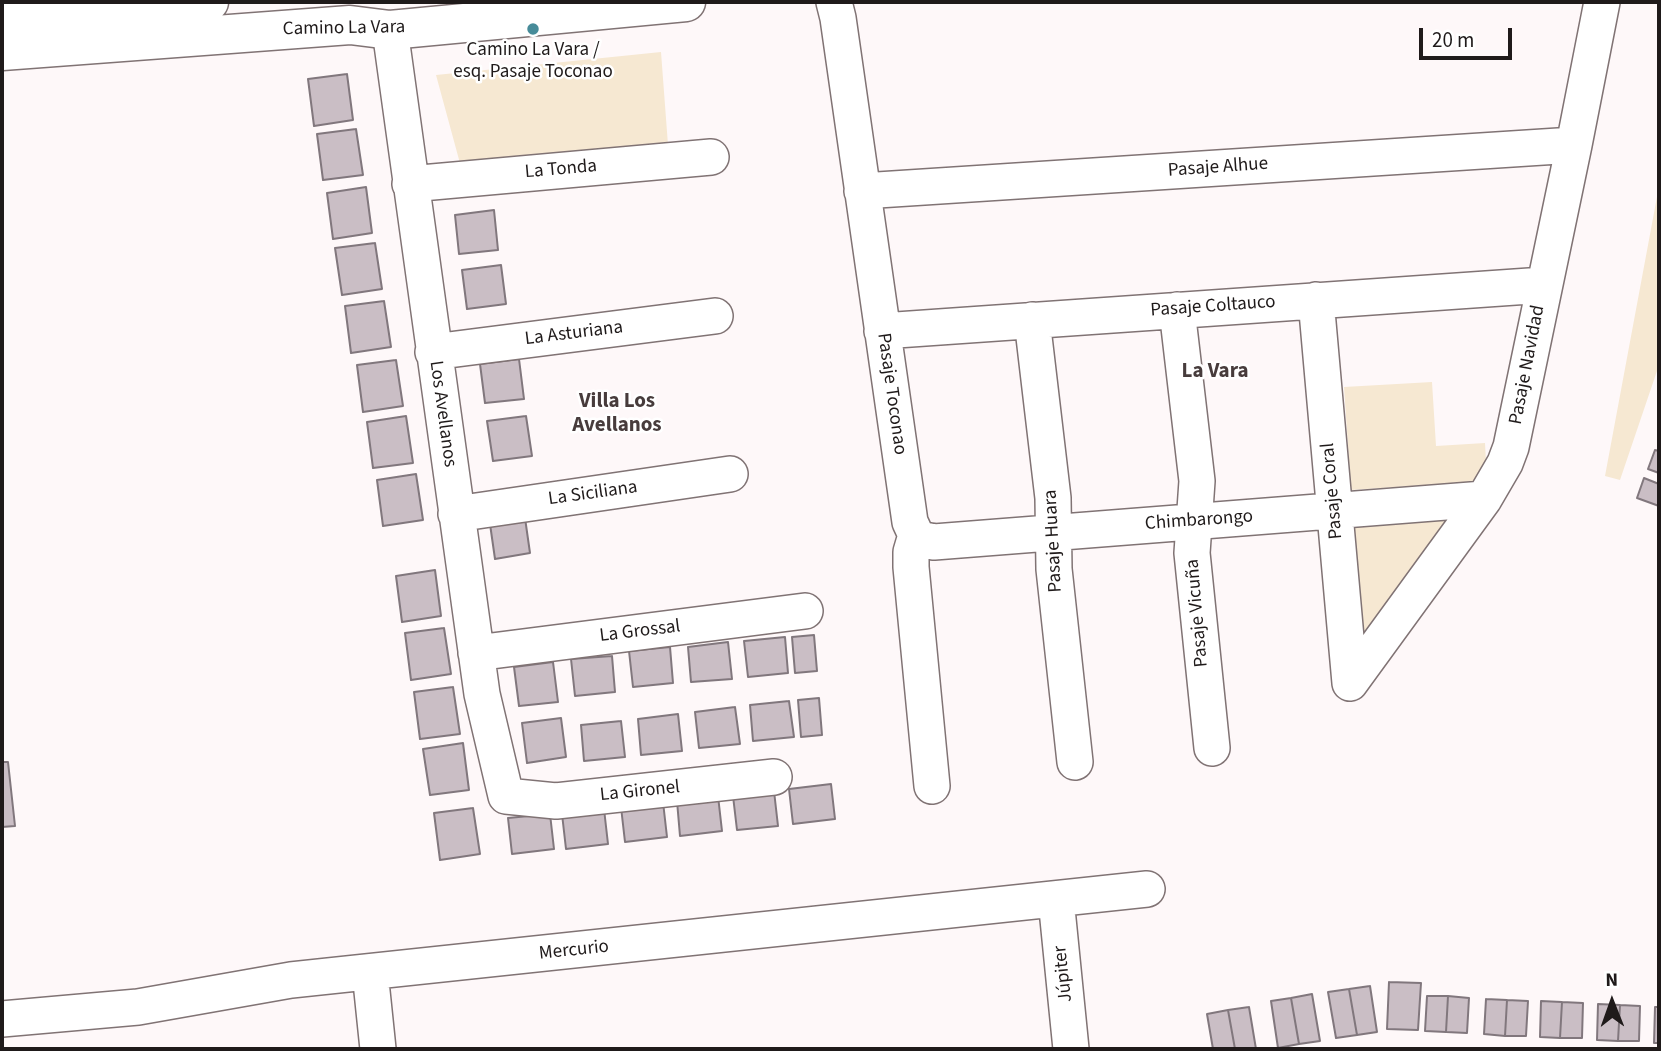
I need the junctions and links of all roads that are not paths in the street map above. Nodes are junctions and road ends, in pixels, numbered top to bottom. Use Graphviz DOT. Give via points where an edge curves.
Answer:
graph roads {
  1 [pos="209,2"];
  2 [pos="686,2"];
  3 [pos="834,2"];
  4 [pos="1602,2"];
  5 [pos="59,7"];
  6 [pos="2,18"];
  7 [pos="408,20"];
  8 [pos="2,51"];
  9 [pos="1574,145"];
  10 [pos="711,157"];
  11 [pos="410,184"];
  12 [pos="862,191"];
  13 [pos="1544,285"];
  14 [pos="1316,300"];
  15 [pos="1177,310"];
  16 [pos="715,316"];
  17 [pos="1032,320"];
  18 [pos="882,331"];
  19 [pos="433,352"];
  20 [pos="730,474"];
  21 [pos="1484,499"];
  22 [pos="1335,511"];
  23 [pos="456,514"];
  24 [pos="1194,522"];
  25 [pos="1054,532"];
  26 [pos="916,535"];
  27 [pos="805,611"];
  28 [pos="476,653"];
  29 [pos="1350,683"];
  30 [pos="1212,748"];
  31 [pos="1075,762"];
  32 [pos="774,777"];
  33 [pos="932,786"];
  34 [pos="506,796"];
  35 [pos="1147,889"];
  36 [pos="1056,899"];
  37 [pos="370,972"];
  38 [pos="2,1019"];
  39 [pos="378,1049"];
  40 [pos="1071,1049"];
  1 -- 5 [label="street"];
  2 -- 7 [label="street, Camino La Vara"];
  3 -- 12 [label="street, Pasaje Toconao"];
  4 -- 9 [label="street, Pasaje Navidad"];
  5 -- 6 [label="street"];
  7 -- 8 [label="street, Camino La Vara"];
  7 -- 11 [label="street, Los Avellanos"];
  9 -- 12 [label="street, Pasaje Alhue"];
  9 -- 13 [label="street, Pasaje Navidad"];
  10 -- 11 [label="street, La Tonda"];
  11 -- 19 [label="street, Los Avellanos"];
  12 -- 18 [label="street, Pasaje Toconao"];
  13 -- 14 [label="street, Pasaje Coltauco"];
  13 -- 21 [label="street, Pasaje Navidad" via="1511,447"];
  14 -- 15 [label="street, Pasaje Coltauco"];
  14 -- 22 [label="street, Pasaje Coral"];
  15 -- 17 [label="street, Pasaje Coltauco"];
  15 -- 24 [label="street, Pasaje Vicuña" via="1197,481"];
  16 -- 19 [label="street, La Asturiana"];
  17 -- 18 [label="street, Pasaje Coltauco"];
  17 -- 25 [label="street, Pasaje Huara" via="1054,498"];
  18 -- 26 [label="street, Pasaje Toconao" via="910,522"];
  19 -- 23 [label="street, Los Avellanos"];
  20 -- 23 [label="street, La Siciliana"];
  21 -- 22 [label="street, Chimbarongo"];
  21 -- 29 [label="street, Pasaje Navidad"];
  22 -- 24 [label="street, Chimbarongo"];
  22 -- 29 [label="street, Pasaje Coral"];
  23 -- 28 [label="street, Los Avellanos"];
  24 -- 25 [label="street, Chimbarongo"];
  24 -- 30 [label="street, Pasaje Vicuña" via="1192,553"];
  25 -- 26 [label="street, Chimbarongo" via="934,542"];
  25 -- 31 [label="street, Pasaje Huara"];
  26 -- 33 [label="street, Pasaje Toconao" via="911,567"];
  27 -- 28 [label="street, La Grossal"];
  28 -- 34 [label="street, Los Avellanos"];
  32 -- 34 [label="street, La Gironel" via="556,801"];
  35 -- 36 [label="street, Mercurio"];
  36 -- 37 [label="street, Mercurio"];
  36 -- 40 [label="street, Júpiter"];
  37 -- 38 [label="street, Mercurio" via="292,980 138,1007"];
  37 -- 39 [label="street"];
}
